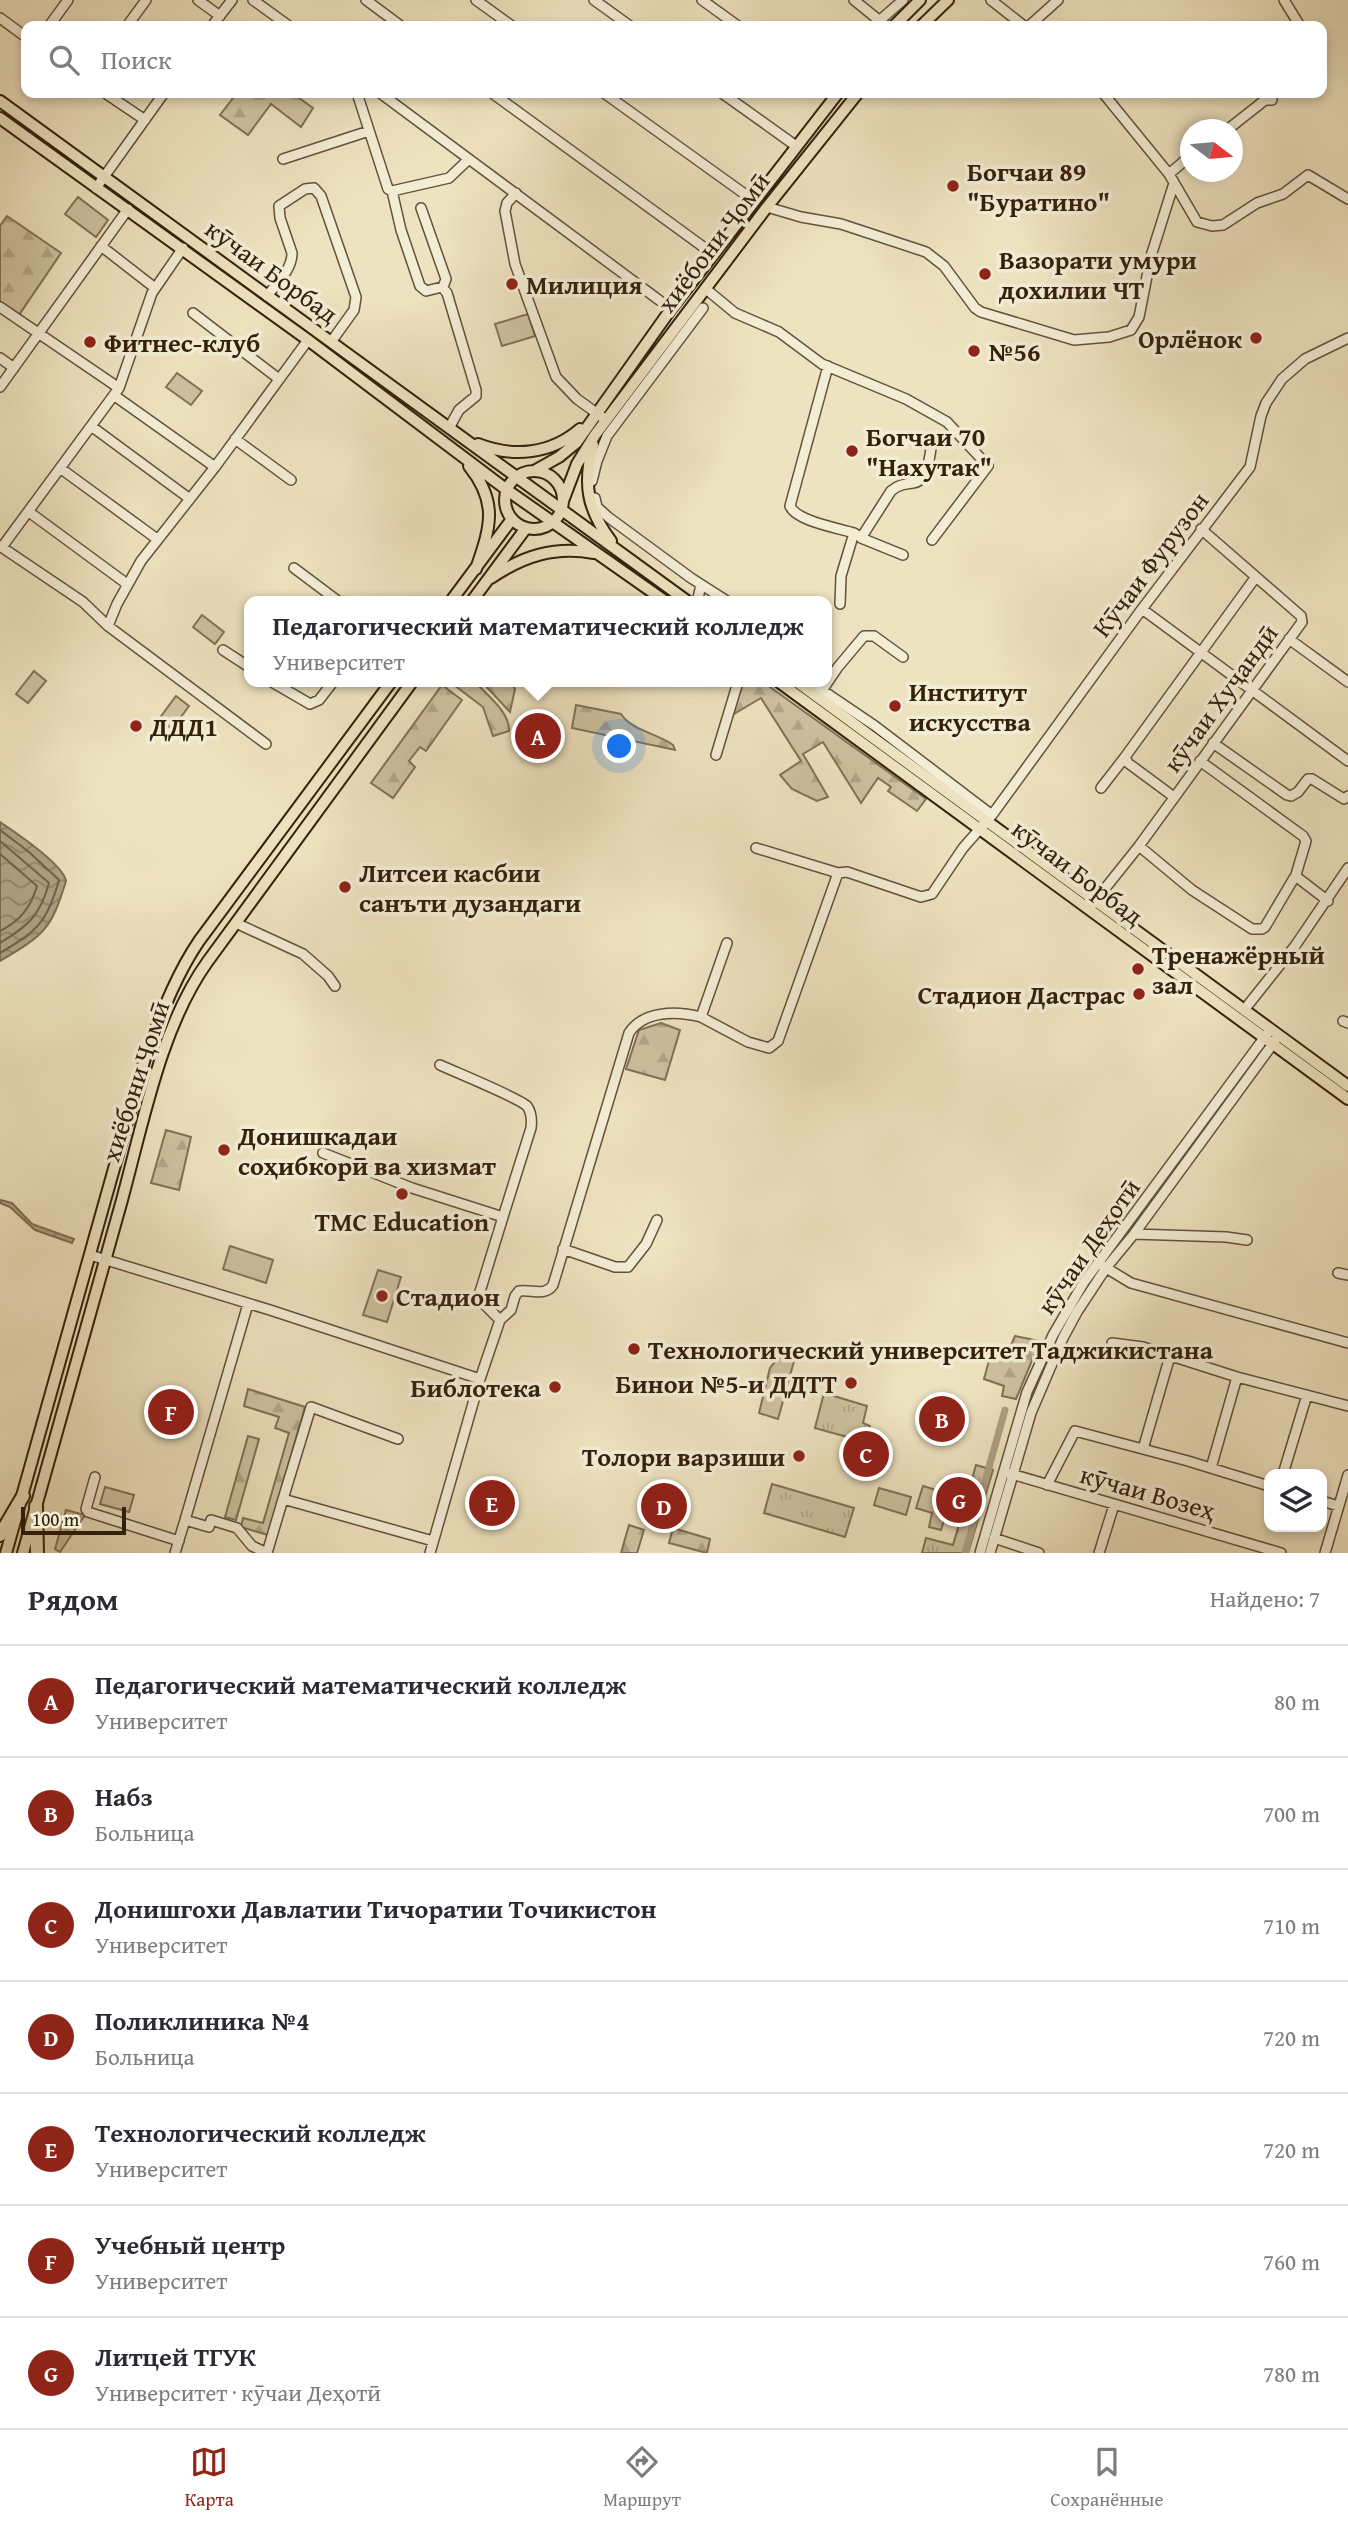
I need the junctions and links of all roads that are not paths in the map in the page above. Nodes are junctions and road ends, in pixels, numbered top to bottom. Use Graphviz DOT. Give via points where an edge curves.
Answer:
graph roads {
  1 [pos="68,0"];
  2 [pos="146,0"];
  3 [pos="198,0"];
  4 [pos="232,0"];
  5 [pos="253,0"];
  6 [pos="366,0"];
  7 [pos="477,0"];
  8 [pos="594,0"];
  9 [pos="702,0"];
  10 [pos="854,0"];
  11 [pos="903,0"];
  12 [pos="920,0"];
  13 [pos="948,0"];
  14 [pos="991,0"];
  15 [pos="1058,0"];
  16 [pos="1284,0"];
  17 [pos="220,16"];
  18 [pos="0,18"];
  19 [pos="52,21"];
  20 [pos="131,21"];
  21 [pos="216,21"];
  22 [pos="282,21"];
  23 [pos="394,21"];
  24 [pos="505,21"];
  25 [pos="623,21"];
  26 [pos="731,21"];
  27 [pos="878,21"];
  28 [pos="885,21"];
  29 [pos="899,21"];
  30 [pos="925,21"];
  31 [pos="1019,21"];
  32 [pos="1032,21"];
  33 [pos="1297,21"];
  34 [pos="21,33"];
  35 [pos="112,98"];
  36 [pos="160,98"];
  37 [pos="359,98"];
  38 [pos="387,98"];
  39 [pos="499,98"];
  40 [pos="611,98"];
  41 [pos="729,98"];
  42 [pos="832,98"];
  43 [pos="854,98"];
  44 [pos="1107,98"];
  45 [pos="1272,100"];
  46 [pos="0,101"];
  47 [pos="0,118"];
  48 [pos="1241,119"];
  49 [pos="145,120"];
  50 [pos="369,131"];
  51 [pos="806,133"];
  52 [pos="818,144"];
  53 [pos="796,146"];
  54 [pos="283,159"];
  55 [pos="469,159"];
  56 [pos="1180,169"];
  57 [pos="104,177"];
  58 [pos="1172,179"];
  59 [pos="96,188"];
  60 [pos="392,191"];
  61 [pos="516,193"];
  62 [pos="753,200"];
  63 [pos="1348,200"];
  64 [pos="767,207"];
  65 [pos="421,208"];
  66 [pos="128,209"];
  67 [pos="102,246"];
  68 [pos="183,248"];
  69 [pos="713,254"];
  70 [pos="443,287"];
  71 [pos="155,288"];
  72 [pos="706,289"];
  73 [pos="267,296"];
  74 [pos="0,307"];
  75 [pos="704,308"];
  76 [pos="671,309"];
  77 [pos="193,313"];
  78 [pos="39,332"];
  79 [pos="1348,338"];
  80 [pos="308,340"];
  81 [pos="331,342"];
  82 [pos="0,358"];
  83 [pos="828,366"];
  84 [pos="14,368"];
  85 [pos="279,379"];
  86 [pos="639,386"];
  87 [pos="0,387"];
  88 [pos="117,392"];
  89 [pos="594,416"];
  90 [pos="606,420"];
  91 [pos="91,426"];
  92 [pos="449,428"];
  93 [pos="595,435"];
  94 [pos="235,439"];
  95 [pos="464,439"];
  96 [pos="932,443"];
  97 [pos="459,453"];
  98 [pos="215,467"];
  99 [pos="60,468"];
  100 [pos="534,471"];
  101 [pos="590,476"];
  102 [pos="517,477"];
  103 [pos="291,480"];
  104 [pos="507,490"];
  105 [pos="190,499"];
  106 [pos="562,505"];
  107 [pos="29,512"];
  108 [pos="596,512"];
  109 [pos="512,519"];
  110 [pos="553,522"];
  111 [pos="526,528"];
  112 [pos="1201,529"];
  113 [pos="858,535"];
  114 [pos="157,539"];
  115 [pos="932,540"];
  116 [pos="1,547"];
  117 [pos="619,552"];
  118 [pos="594,553"];
  119 [pos="903,555"];
  120 [pos="294,568"];
  121 [pos="476,569"];
  122 [pos="491,578"];
  123 [pos="1255,578"];
  124 [pos="127,584"];
  125 [pos="701,585"];
  126 [pos="331,596"];
  127 [pos="455,596"];
  128 [pos="476,596"];
  129 [pos="658,596"];
  130 [pos="680,596"];
  131 [pos="698,596"];
  132 [pos="719,596"];
  133 [pos="840,604"];
  134 [pos="1142,609"];
  135 [pos="108,626"];
  136 [pos="1289,639"];
  137 [pos="223,650"];
  138 [pos="1201,651"];
  139 [pos="903,657"];
  140 [pos="244,664"];
  141 [pos="832,676"];
  142 [pos="1348,682"];
  143 [pos="281,687"];
  144 [pos="329,687"];
  145 [pos="387,687"];
  146 [pos="408,687"];
  147 [pos="736,687"];
  148 [pos="786,687"];
  149 [pos="807,687"];
  150 [pos="814,687"];
  151 [pos="825,687"];
  152 [pos="1253,690"];
  153 [pos="820,694"];
  154 [pos="1213,743"];
  155 [pos="266,744"];
  156 [pos="716,755"];
  157 [pos="1125,757"];
  158 [pos="1200,761"];
  159 [pos="1348,761"];
  160 [pos="1101,788"];
  161 [pos="1348,796"];
  162 [pos="1174,797"];
  163 [pos="986,821"];
  164 [pos="273,842"];
  165 [pos="1139,846"];
  166 [pos="756,848"];
  167 [pos="286,853"];
  168 [pos="1348,868"];
  169 [pos="838,873"];
  170 [pos="1295,878"];
  171 [pos="1328,901"];
  172 [pos="1092,905"];
  173 [pos="238,924"];
  174 [pos="727,943"];
  175 [pos="335,986"];
  176 [pos="1244,1010"];
  177 [pos="701,1017"];
  178 [pos="1271,1037"];
  179 [pos="439,1065"];
  180 [pos="1348,1086"];
  181 [pos="1348,1099"];
  182 [pos="323,1153"];
  183 [pos="503,1217"];
  184 [pos="657,1220"];
  185 [pos="1134,1234"];
  186 [pos="1247,1240"];
  187 [pos="563,1249"];
  188 [pos="90,1255"];
  189 [pos="105,1259"];
  190 [pos="1102,1265"];
  191 [pos="248,1304"];
  192 [pos="500,1320"];
  193 [pos="1112,1343"];
  194 [pos="1348,1343"];
  195 [pos="1170,1356"];
  196 [pos="1237,1377"];
  197 [pos="480,1379"];
  198 [pos="1307,1395"];
  199 [pos="1348,1406"];
  200 [pos="398,1439"];
  201 [pos="1143,1449"];
  202 [pos="1212,1468"];
  203 [pos="1285,1469"];
  204 [pos="1002,1472"];
  205 [pos="1013,1475"];
  206 [pos="1348,1475"];
  207 [pos="94,1478"];
  208 [pos="1264,1484"];
  209 [pos="1047,1485"];
  210 [pos="23,1496"];
  211 [pos="283,1499"];
  212 [pos="1327,1503"];
  213 [pos="1114,1505"];
  214 [pos="36,1506"];
  215 [pos="1338,1506"];
  216 [pos="185,1520"];
  217 [pos="0,1535"];
  218 [pos="994,1538"];
  219 [pos="179,1541"];
  220 [pos="433,1541"];
  221 [pos="6,1553"];
  222 [pos="23,1553"];
  223 [pos="37,1553"];
  224 [pos="175,1553"];
  225 [pos="267,1553"];
  226 [pos="430,1553"];
  227 [pos="980,1553"];
  228 [pos="990,1553"];
  229 [pos="1039,1553"];
  230 [pos="1099,1553"];
  231 [pos="1281,1553"];
  232 [pos="1325,1553"];
  1 -- 19 [label="street"];
  2 -- 20 [label="street"];
  3 -- 17 [label="street"];
  4 -- 17 [label="street"];
  5 -- 22 [label="street"];
  6 -- 23 [label="street"];
  7 -- 24 [label="street"];
  8 -- 25 [label="street"];
  9 -- 26 [label="street"];
  10 -- 27 [label="street"];
  11 -- 28 [label="street"];
  12 -- 29 [label="main road"];
  13 -- 30 [label="main road"];
  14 -- 31 [label="street"];
  15 -- 32 [label="street"];
  16 -- 33 [label="street"];
  17 -- 21 [label="street"];
  18 -- 34 [label="street"];
  35 -- 49 [label="street"];
  36 -- 49 [label="street"];
  37 -- 50 [label="street"];
  38 -- 55 [label="street"];
  39 -- 69 [label="street"];
  40 -- 62 [label="street"];
  41 -- 53 [label="street"];
  42 -- 51 [label="main road, хиёбони Ҷомӣ"];
  43 -- 52 [label="main road, хиёбони Ҷомӣ"];
  44 -- 58 [label="street"];
  45 -- 48 [label="street" via="1265,100"];
  46 -- 57 [label="main road, кӯчаи Борбад"];
  47 -- 59 [label="main road, кӯчаи Борбад"];
  49 -- 57 [label="street"];
  50 -- 54 [label="street"];
  50 -- 60 [label="street"];
  51 -- 52 [label="main road"];
  51 -- 53 [label="main road, хиёбони Ҷомӣ"];
  52 -- 64 [label="main road, хиёбони Ҷомӣ"];
  53 -- 62 [label="main road, хиёбони Ҷомӣ"];
  55 -- 60 [label="street" via="449,178"];
  55 -- 61 [label="street"];
  56 -- 58 [label="street"];
  57 -- 59 [label="street"];
  57 -- 73 [label="main road, кӯчаи Борбад"];
  58 -- 63 [label="street" via="1197,222 1212,226 1223,225 1257,202 1281,196 1308,175"];
  58 -- 64 [label="street" via="1139,317 1131,330 1074,340 981,312 926,251"];
  59 -- 66 [label="main road, кӯчаи Борбад"];
  60 -- 70 [label="street" via="420,286 426,291"];
  61 -- 76 [label="street"];
  61 -- 89 [label="street" via="505,211 515,264 556,377"];
  62 -- 69 [label="main road, хиёбони Ҷомӣ"];
  64 -- 72 [label="main road, хиёбони Ҷомӣ"];
  65 -- 70 [label="street" via="446,279"];
  66 -- 67 [label="street"];
  66 -- 68 [label="main road, кӯчаи Борбад"];
  67 -- 71 [label="street"];
  67 -- 78 [label="street"];
  68 -- 71 [label="street"];
  68 -- 80 [label="main road, кӯчаи Борбад"];
  69 -- 76 [label="main road, хиёбони Ҷомӣ"];
  70 -- 92 [label="street" via="476,393"];
  71 -- 88 [label="street"];
  72 -- 83 [label="street" via="735,313 779,332"];
  72 -- 86 [label="main road, хиёбони Ҷомӣ"];
  73 -- 81 [label="main road, кӯчаи Борбад"];
  73 -- 81 [label="street" via="292,259 279,206 314,188 321,196 356,297 354,310"];
  74 -- 78 [label="street"];
  75 -- 86 [label="street"];
  76 -- 89 [label="main road, хиёбони Ҷомӣ"];
  77 -- 85 [label="street"];
  78 -- 84 [label="street"];
  78 -- 88 [label="street"];
  79 -- 112 [label="street, Кӯчаи Фурузон" via="1305,359 1282,379 1261,416 1250,467"];
  80 -- 85 [label="street"];
  80 -- 97 [label="main road, кӯчаи Борбад"];
  81 -- 92 [label="main road, кӯчаи Борбад"];
  82 -- 84 [label="street"];
  83 -- 113 [label="street" via="790,506 801,517"];
  83 -- 115 [label="street" via="947,422 986,462 988,466"];
  84 -- 87 [label="street"];
  85 -- 94 [label="street"];
  86 -- 90 [label="main road, хиёбони Ҷомӣ"];
  86 -- 101 [label="street" via="607,436"];
  88 -- 91 [label="street"];
  88 -- 98 [label="street"];
  89 -- 90 [label="street"];
  89 -- 95 [label="main road" via="572,436 527,453 504,452"];
  89 -- 100 [label="main road, хиёбони Ҷомӣ" via="576,443"];
  90 -- 93 [label="main road, хиёбони Ҷомӣ"];
  91 -- 99 [label="street"];
  91 -- 105 [label="street"];
  92 -- 95 [label="main road, кӯчаи Борбад"];
  93 -- 101 [label="main road"];
  93 -- 106 [label="main road, хиёбони Ҷомӣ" via="577,464"];
  94 -- 98 [label="street"];
  94 -- 103 [label="street"];
  95 -- 102 [label="main road, кӯчаи Борбад"];
  96 -- 113 [label="street" via="920,481 891,491"];
  97 -- 104 [label="main road, кӯчаи Борбад"];
  97 -- 121 [label="main road" via="477,476 490,511"];
  98 -- 105 [label="street"];
  99 -- 107 [label="street"];
  99 -- 114 [label="street"];
  100 -- 102 [label="main road"];
  100 -- 106 [label="main road, кӯчаи Борбад" via="558,483"];
  101 -- 108 [label="main road"];
  102 -- 104 [label="main road"];
  102 -- 106 [label="main road, кӯчаи Борбад"];
  104 -- 109 [label="main road"];
  104 -- 110 [label="main road, кӯчаи Борбад"];
  105 -- 114 [label="street"];
  106 -- 110 [label="main road"];
  106 -- 117 [label="main road, кӯчаи Борбад"];
  107 -- 116 [label="street"];
  107 -- 124 [label="street"];
  108 -- 117 [label="main road"];
  108 -- 125 [label="street"];
  109 -- 111 [label="main road"];
  109 -- 121 [label="main road"];
  110 -- 111 [label="main road"];
  110 -- 118 [label="main road, кӯчаи Борбад"];
  111 -- 122 [label="main road"];
  112 -- 123 [label="street, кӯчаи Хуҷандӣ"];
  112 -- 134 [label="street, Кӯчаи Фурузон"];
  113 -- 119 [label="street"];
  113 -- 133 [label="street" via="841,576"];
  114 -- 124 [label="street"];
  116 -- 135 [label="street" via="83,602"];
  117 -- 130 [label="main road, кӯчаи Борбад"];
  118 -- 122 [label="main road" via="545,552 519,560"];
  118 -- 129 [label="main road, кӯчаи Борбад"];
  120 -- 126 [label="street"];
  121 -- 127 [label="main road"];
  122 -- 128 [label="main road"];
  123 -- 136 [label="street, кӯчаи Хуҷандӣ" via="1301,616 1302,622"];
  123 -- 138 [label="street"];
  124 -- 135 [label="street"];
  125 -- 131 [label="street"];
  125 -- 132 [label="street"];
  134 -- 138 [label="street"];
  134 -- 163 [label="street, Кӯчаи Фурузон"];
  135 -- 155 [label="street"];
  136 -- 142 [label="street"];
  136 -- 152 [label="street, кӯчаи Хуҷандӣ"];
  137 -- 140 [label="street"];
  138 -- 152 [label="street"];
  138 -- 157 [label="street"];
  139 -- 141 [label="street" via="874,636 864,636"];
  143 -- 144 [label="street" via="310,704"];
  145 -- 164 [label="main road, хиёбони Ҷомӣ"];
  146 -- 167 [label="main road, хиёбони Ҷомӣ"];
  147 -- 156 [label="street"];
  148 -- 163 [label="main road, кӯчаи Борбад"];
  149 -- 153 [label="main road, кӯчаи Борбад"];
  150 -- 153 [label="street"];
  151 -- 153 [label="street"];
  152 -- 154 [label="street, кӯчаи Хуҷандӣ"];
  152 -- 159 [label="street"];
  153 -- 163 [label="main road, кӯчаи Борбад"];
  154 -- 158 [label="street, кӯчаи Хуҷандӣ"];
  154 -- 161 [label="street" via="1287,795 1312,779 1336,796"];
  157 -- 160 [label="street"];
  157 -- 162 [label="street"];
  158 -- 162 [label="street, кӯчаи Хуҷандӣ"];
  158 -- 170 [label="street" via="1303,836 1306,841"];
  162 -- 165 [label="street, кӯчаи Хуҷандӣ"];
  163 -- 169 [label="street, Кӯчаи Фурузон" via="929,897"];
  163 -- 172 [label="main road, кӯчаи Борбад"];
  164 -- 167 [label="main road"];
  164 -- 188 [label="main road, хиёбони Ҷомӣ" via="193,950 168,997 147,1051"];
  165 -- 170 [label="street" via="1192,890 1252,929 1265,927"];
  165 -- 172 [label="street, кӯчаи Хуҷандӣ"];
  166 -- 169 [label="street"];
  167 -- 189 [label="main road, хиёбони Ҷомӣ" via="193,981 182,1005 150,1097"];
  168 -- 171 [label="street"];
  169 -- 177 [label="street" via="775,1044 764,1049"];
  170 -- 171 [label="street"];
  171 -- 176 [label="street"];
  172 -- 176 [label="main road, кӯчаи Борбад"];
  172 -- 178 [label="main road, кӯчаи Борбад"];
  173 -- 175 [label="street" via="298,951"];
  174 -- 177 [label="street"];
  176 -- 178 [label="main road, кӯчаи Борбад"];
  177 -- 187 [label="street" via="670,1013 643,1020 629,1033"];
  178 -- 180 [label="main road, кӯчаи Борбад"];
  178 -- 181 [label="main road, кӯчаи Борбад"];
  178 -- 185 [label="street, кӯчаи Деҳотӣ"];
  178 -- 190 [label="street, кӯчаи Деҳотӣ"];
  179 -- 183 [label="street" via="523,1103 531,1115"];
  182 -- 183 [label="street"];
  183 -- 192 [label="street" via="479,1295"];
  184 -- 187 [label="street" via="628,1267"];
  185 -- 186 [label="street"];
  185 -- 190 [label="street, кӯчаи Деҳотӣ"];
  187 -- 192 [label="street" via="551,1288 519,1291 511,1310"];
  188 -- 189 [label="street"];
  188 -- 210 [label="main road, хиёбони Ҷомӣ"];
  189 -- 191 [label="street"];
  189 -- 214 [label="main road, хиёбони Ҷомӣ"];
  190 -- 194 [label="street" via="1131,1283"];
  190 -- 204 [label="street, кӯчаи Деҳотӣ" via="1070,1304 1053,1335 1027,1392"];
  190 -- 205 [label="street, кӯчаи Деҳотӣ" via="1058,1349 1031,1413"];
  191 -- 197 [label="street"];
  191 -- 216 [label="street"];
  192 -- 197 [label="street"];
  193 -- 195 [label="street"];
  195 -- 196 [label="street"];
  195 -- 201 [label="street"];
  196 -- 198 [label="street"];
  196 -- 202 [label="street"];
  197 -- 220 [label="street"];
  198 -- 199 [label="street"];
  198 -- 203 [label="street"];
  200 -- 211 [label="street" via="311,1407"];
  201 -- 202 [label="street"];
  201 -- 209 [label="street" via="1075,1431"];
  202 -- 208 [label="street"];
  204 -- 205 [label="street, кӯчаи Возеҳ"];
  204 -- 227 [label="street, кӯчаи Деҳотӣ"];
  205 -- 209 [label="street, кӯчаи Возеҳ"];
  205 -- 218 [label="street, кӯчаи Деҳотӣ"];
  206 -- 215 [label="street"];
  207 -- 219 [label="street" via="88,1512"];
  209 -- 213 [label="street, кӯчаи Возеҳ"];
  210 -- 217 [label="highway"];
  210 -- 221 [label="main road, хиёбони Ҷомӣ"];
  211 -- 220 [label="street"];
  211 -- 225 [label="street"];
  212 -- 215 [label="street"];
  213 -- 230 [label="street"];
  213 -- 231 [label="street, кӯчаи Возеҳ"];
  214 -- 222 [label="main road, хиёбони Ҷомӣ"];
  214 -- 223 [label="highway"];
  215 -- 232 [label="street"];
  216 -- 219 [label="street"];
  216 -- 225 [label="street" via="209,1527 211,1520 237,1528 252,1546"];
  218 -- 228 [label="street, кӯчаи Деҳотӣ"];
  218 -- 229 [label="street"];
  219 -- 224 [label="street"];
  220 -- 226 [label="street"];
}
